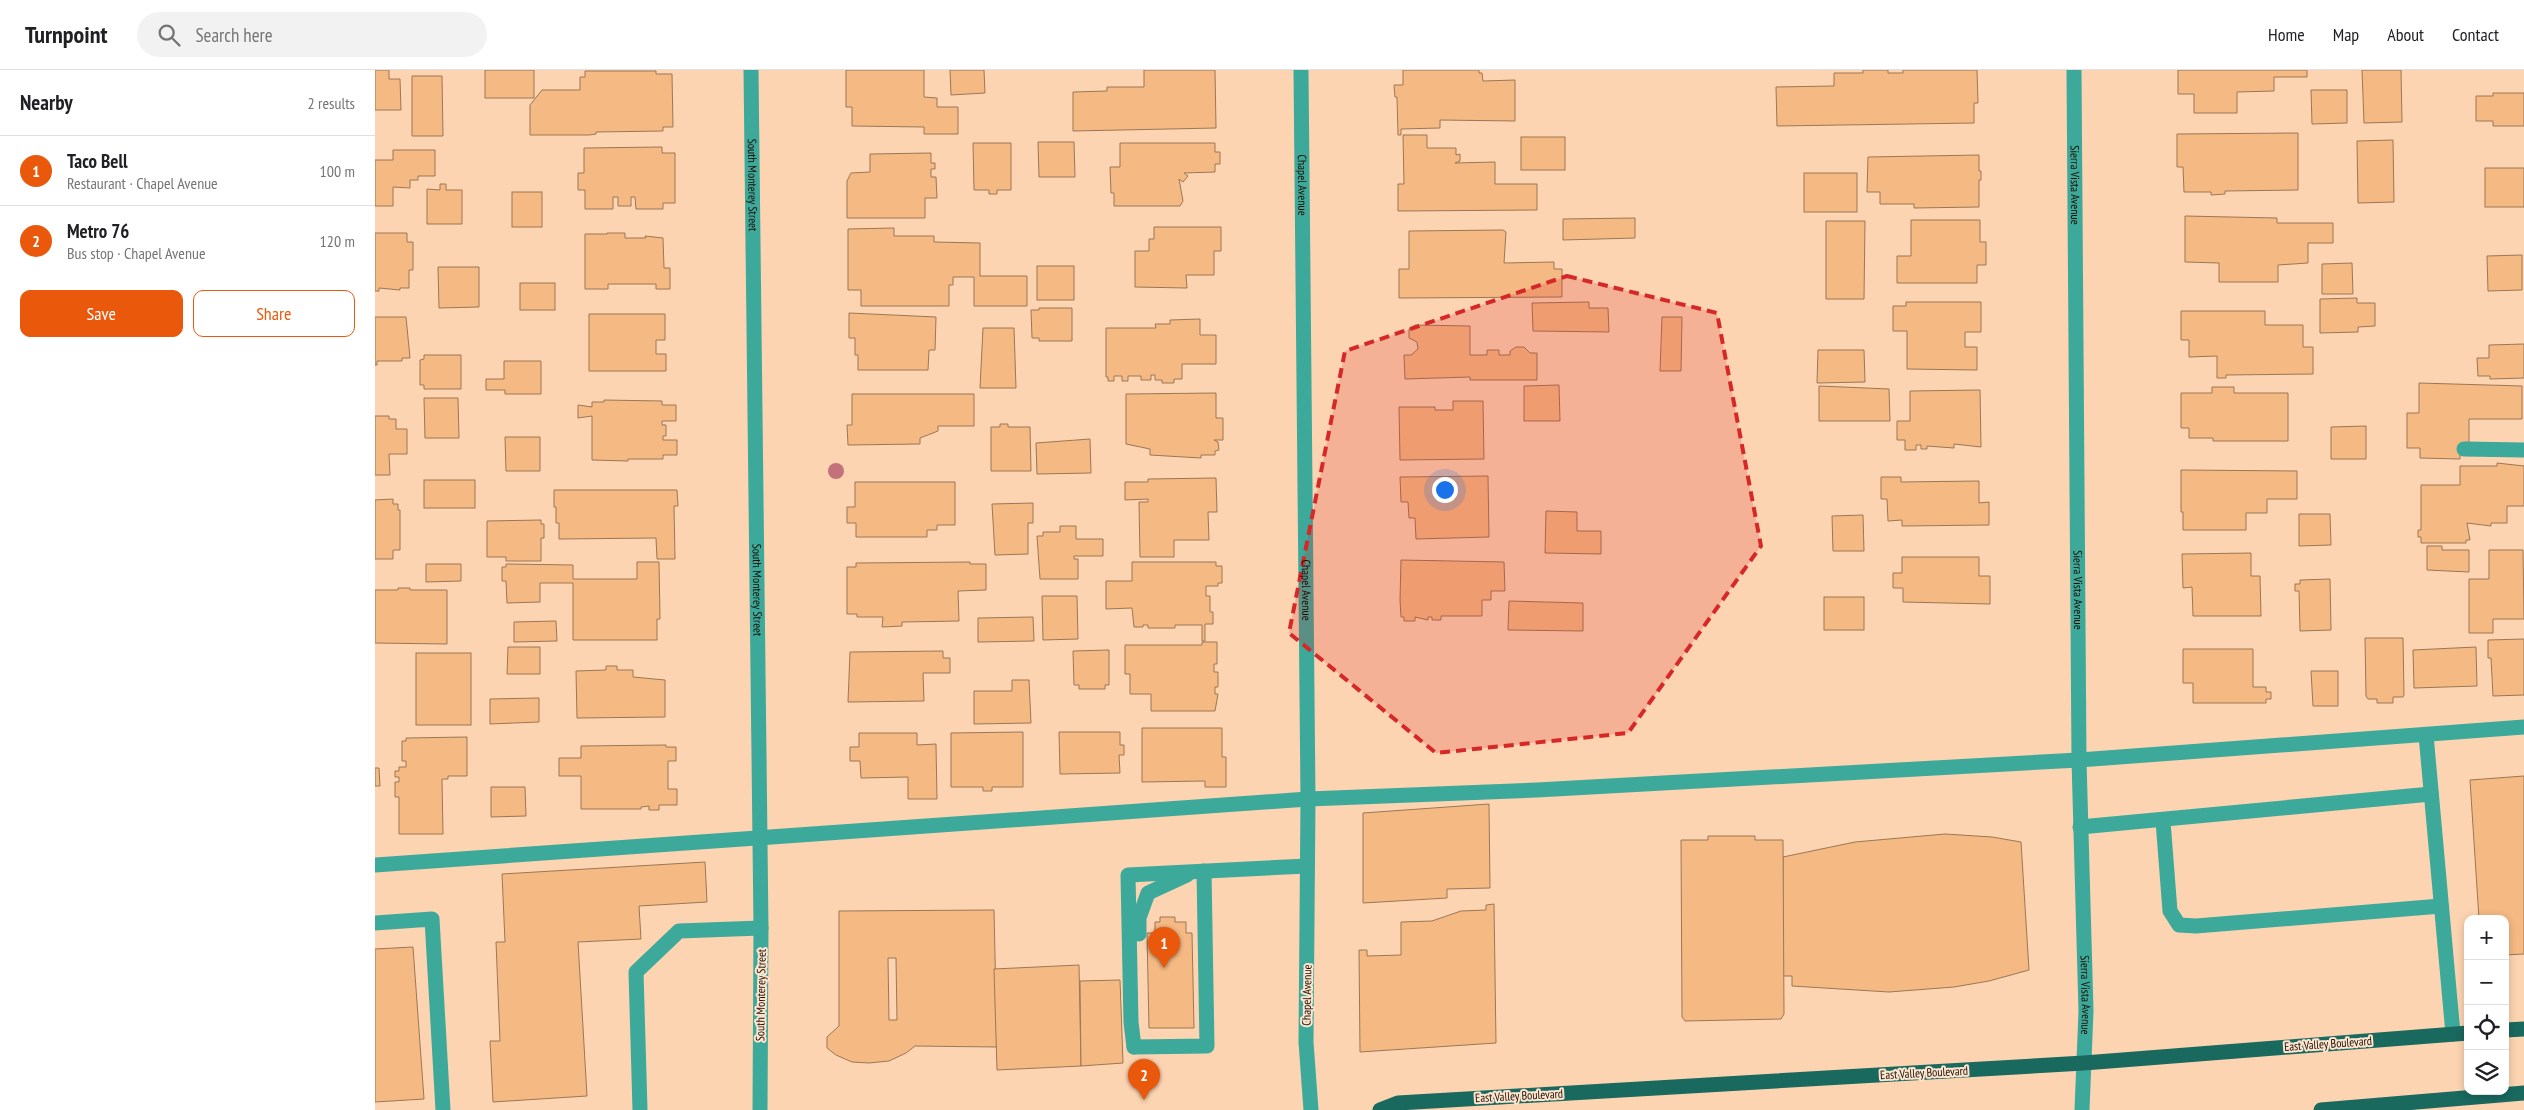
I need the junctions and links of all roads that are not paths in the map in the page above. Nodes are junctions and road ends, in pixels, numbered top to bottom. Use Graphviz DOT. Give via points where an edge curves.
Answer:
graph roads {
  1 [pos="751,70"];
  2 [pos="1301,70"];
  3 [pos="2074,70"];
  4 [pos="2464,449"];
  5 [pos="2524,450"];
  6 [pos="2524,727"];
  7 [pos="2426,735"];
  8 [pos="2079,760"];
  9 [pos="2431,794"];
  10 [pos="1308,799"];
  11 [pos="2163,821"];
  12 [pos="2080,827"];
  13 [pos="760,839"];
  14 [pos="375,865"];
  15 [pos="1307,866"];
  16 [pos="1199,872"];
  17 [pos="2441,906"];
  18 [pos="375,923"];
  19 [pos="761,928"];
  20 [pos="2524,1028"];
  21 [pos="2509,1030"];
  22 [pos="2461,1033"];
  23 [pos="1135,1047"];
  24 [pos="2084,1063"];
  25 [pos="2524,1093"];
  26 [pos="443,1110"];
  27 [pos="640,1110"];
  28 [pos="760,1110"];
  29 [pos="1311,1110"];
  30 [pos="1381,1110"];
  31 [pos="2082,1110"];
  32 [pos="2321,1110"];
  1 -- 13 [label="street, South Monterey Street"];
  2 -- 10 [label="street, Chapel Avenue"];
  3 -- 8 [label="street, Sierra Vista Avenue"];
  4 -- 5 [label="street"];
  6 -- 7 [label="street"];
  7 -- 8 [label="street"];
  7 -- 9 [label="street"];
  8 -- 10 [label="street" via="1537,790"];
  8 -- 12 [label="street, Sierra Vista Avenue"];
  9 -- 11 [label="street"];
  9 -- 17 [label="street"];
  10 -- 13 [label="street"];
  10 -- 15 [label="street, Chapel Avenue"];
  11 -- 12 [label="street"];
  11 -- 17 [label="street" via="2170,911 2179,925"];
  12 -- 24 [label="street, Sierra Vista Avenue" via="2086,1011"];
  13 -- 14 [label="street"];
  13 -- 19 [label="street, South Monterey Street"];
  15 -- 16 [label="street"];
  15 -- 29 [label="street, Chapel Avenue" via="1306,1042"];
  16 -- 23 [label="street" via="1148,893 1139,918 1141,1022"];
  16 -- 23 [label="street" via="1128,875 1131,1022"];
  16 -- 23 [label="street" via="1207,1046"];
  17 -- 22 [label="street"];
  18 -- 26 [label="street" via="432,919"];
  19 -- 27 [label="street" via="679,931 636,972"];
  19 -- 28 [label="street, South Monterey Street"];
  20 -- 21 [label="main road"];
  22 -- 24 [label="main road, East Valley Boulevard"];
  24 -- 30 [label="main road, East Valley Boulevard" via="1398,1103"];
  24 -- 31 [label="street, Sierra Vista Avenue"];
  25 -- 32 [label="main road"];
}
